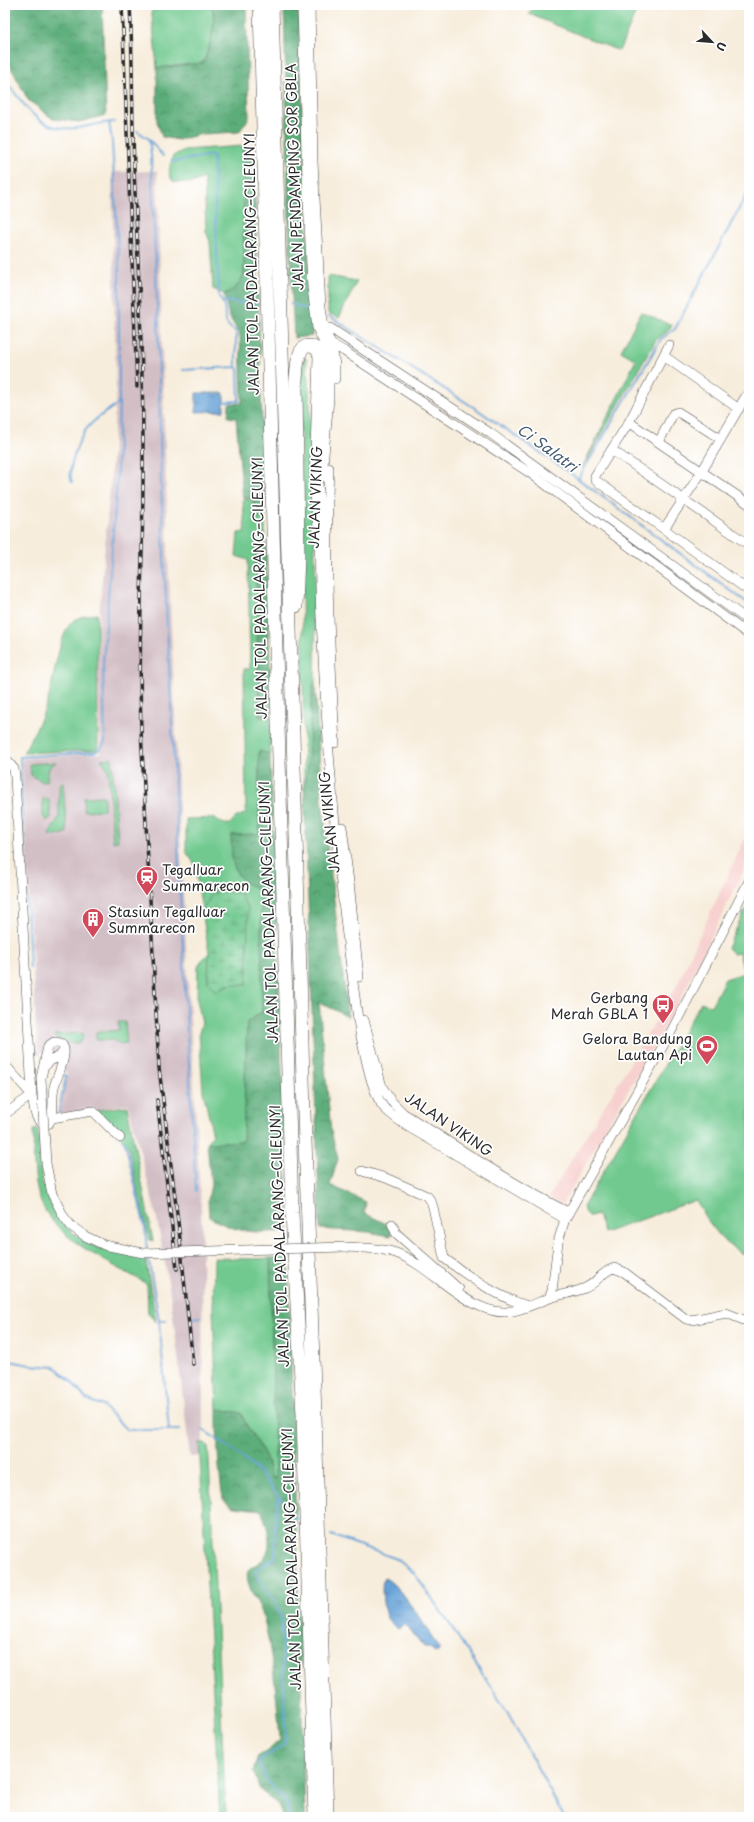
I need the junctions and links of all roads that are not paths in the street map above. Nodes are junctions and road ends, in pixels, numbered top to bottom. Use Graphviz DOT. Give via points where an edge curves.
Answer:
graph roads {
  1 [pos="260,5"];
  2 [pos="272,5"];
  3 [pos="302,5"];
  4 [pos="310,5"];
  5 [pos="321,327"];
  6 [pos="670,345"];
  7 [pos="329,346"];
  8 [pos="350,356"];
  9 [pos="664,356"];
  10 [pos="335,365"];
  11 [pos="746,396"];
  12 [pos="739,408"];
  13 [pos="629,422"];
  14 [pos="721,439"];
  15 [pos="659,442"];
  16 [pos="612,450"];
  17 [pos="702,471"];
  18 [pos="684,500"];
  19 [pos="749,504"];
  20 [pos="320,528"];
  21 [pos="664,529"];
  22 [pos="749,545"];
  23 [pos="749,591"];
  24 [pos="749,621"];
  25 [pos="749,635"];
  26 [pos="276,660"];
  27 [pos="290,660"];
  28 [pos="5,758"];
  29 [pos="749,881"];
  30 [pos="47,1050"];
  31 [pos="59,1061"];
  32 [pos="5,1065"];
  33 [pos="41,1075"];
  34 [pos="32,1095"];
  35 [pos="5,1114"];
  36 [pos="52,1118"];
  37 [pos="120,1138"];
  38 [pos="362,1171"];
  39 [pos="566,1216"];
  40 [pos="392,1224"];
  41 [pos="464,1297"];
  42 [pos="549,1298"];
  43 [pos="528,1306"];
  44 [pos="749,1322"];
  45 [pos="315,1817"];
  46 [pos="327,1817"];
  1 -- 26 [label="highway, JALAN TOL PADALARANG–CILEUNYI"];
  2 -- 27 [label="highway, JALAN TOL PADALARANG–CILEUNYI"];
  3 -- 5 [label="street, JALAN PENDAMPING SOR GBLA" via="312,288"];
  4 -- 5 [label="street, JALAN PENDAMPING SOR GBLA" via="313,162"];
  5 -- 7 [label="street, JALAN VIKING"];
  5 -- 24 [label="street" via="330,328 490,433"];
  6 -- 9 [label="street"];
  7 -- 8 [label="street"];
  7 -- 10 [label="street, JALAN VIKING"];
  7 -- 20 [label="street, JALAN VIKING" via="329,394"];
  8 -- 10 [label="street" via="342,357"];
  8 -- 25 [label="street" via="530,473"];
  9 -- 12 [label="street"];
  9 -- 13 [label="street"];
  10 -- 39 [label="street, JALAN VIKING" via="327,498 335,753 365,1028 376,1071 382,1087 403,1113"];
  11 -- 12 [label="street"];
  12 -- 14 [label="street"];
  13 -- 15 [label="street"];
  13 -- 16 [label="street"];
  14 -- 15 [label="street" via="678,412 673,414"];
  14 -- 17 [label="street"];
  15 -- 17 [label="street"];
  16 -- 18 [label="street"];
  16 -- 21 [label="street" via="595,480"];
  17 -- 18 [label="street"];
  17 -- 19 [label="street"];
  18 -- 21 [label="street"];
  18 -- 22 [label="street"];
  20 -- 27 [label="highway" via="316,483 320,356 317,349 310,346 303,348 300,353 296,381 297,595"];
  20 -- 39 [label="street, JALAN VIKING" via="324,679 335,821 360,1033 378,1097 384,1108 407,1126 524,1196"];
  21 -- 23 [label="street"];
  26 -- 27 [label="highway"];
  26 -- 45 [label="highway, JALAN TOL PADALARANG–CILEUNYI"];
  27 -- 46 [label="highway, JALAN TOL PADALARANG–CILEUNYI"];
  28 -- 34 [label="street" via="14,769 15,777"];
  29 -- 39 [label="street" via="672,1030"];
  30 -- 31 [label="street" via="49,1055"];
  30 -- 31 [label="street" via="51,1042 62,1044 64,1050"];
  30 -- 33 [label="street"];
  31 -- 33 [label="street" via="50,1061"];
  31 -- 36 [label="street" via="53,1093"];
  32 -- 34 [label="street"];
  33 -- 41 [label="street, bridge" via="46,1163 52,1194 71,1226 85,1236 108,1246 143,1253 377,1248 410,1259"];
  34 -- 35 [label="street"];
  34 -- 36 [label="street" via="34,1110 40,1123 48,1124"];
  36 -- 37 [label="street" via="94,1111"];
  38 -- 43 [label="street" via="386,1178 427,1196 433,1207 444,1258 510,1301"];
  39 -- 42 [label="street" via="560,1235"];
  40 -- 41 [label="street" via="396,1233 450,1280"];
  41 -- 43 [label="street" via="483,1307 506,1312"];
  42 -- 43 [label="street"];
  42 -- 44 [label="street" via="585,1288 604,1272 614,1268 624,1272 686,1319 726,1314"];
}
